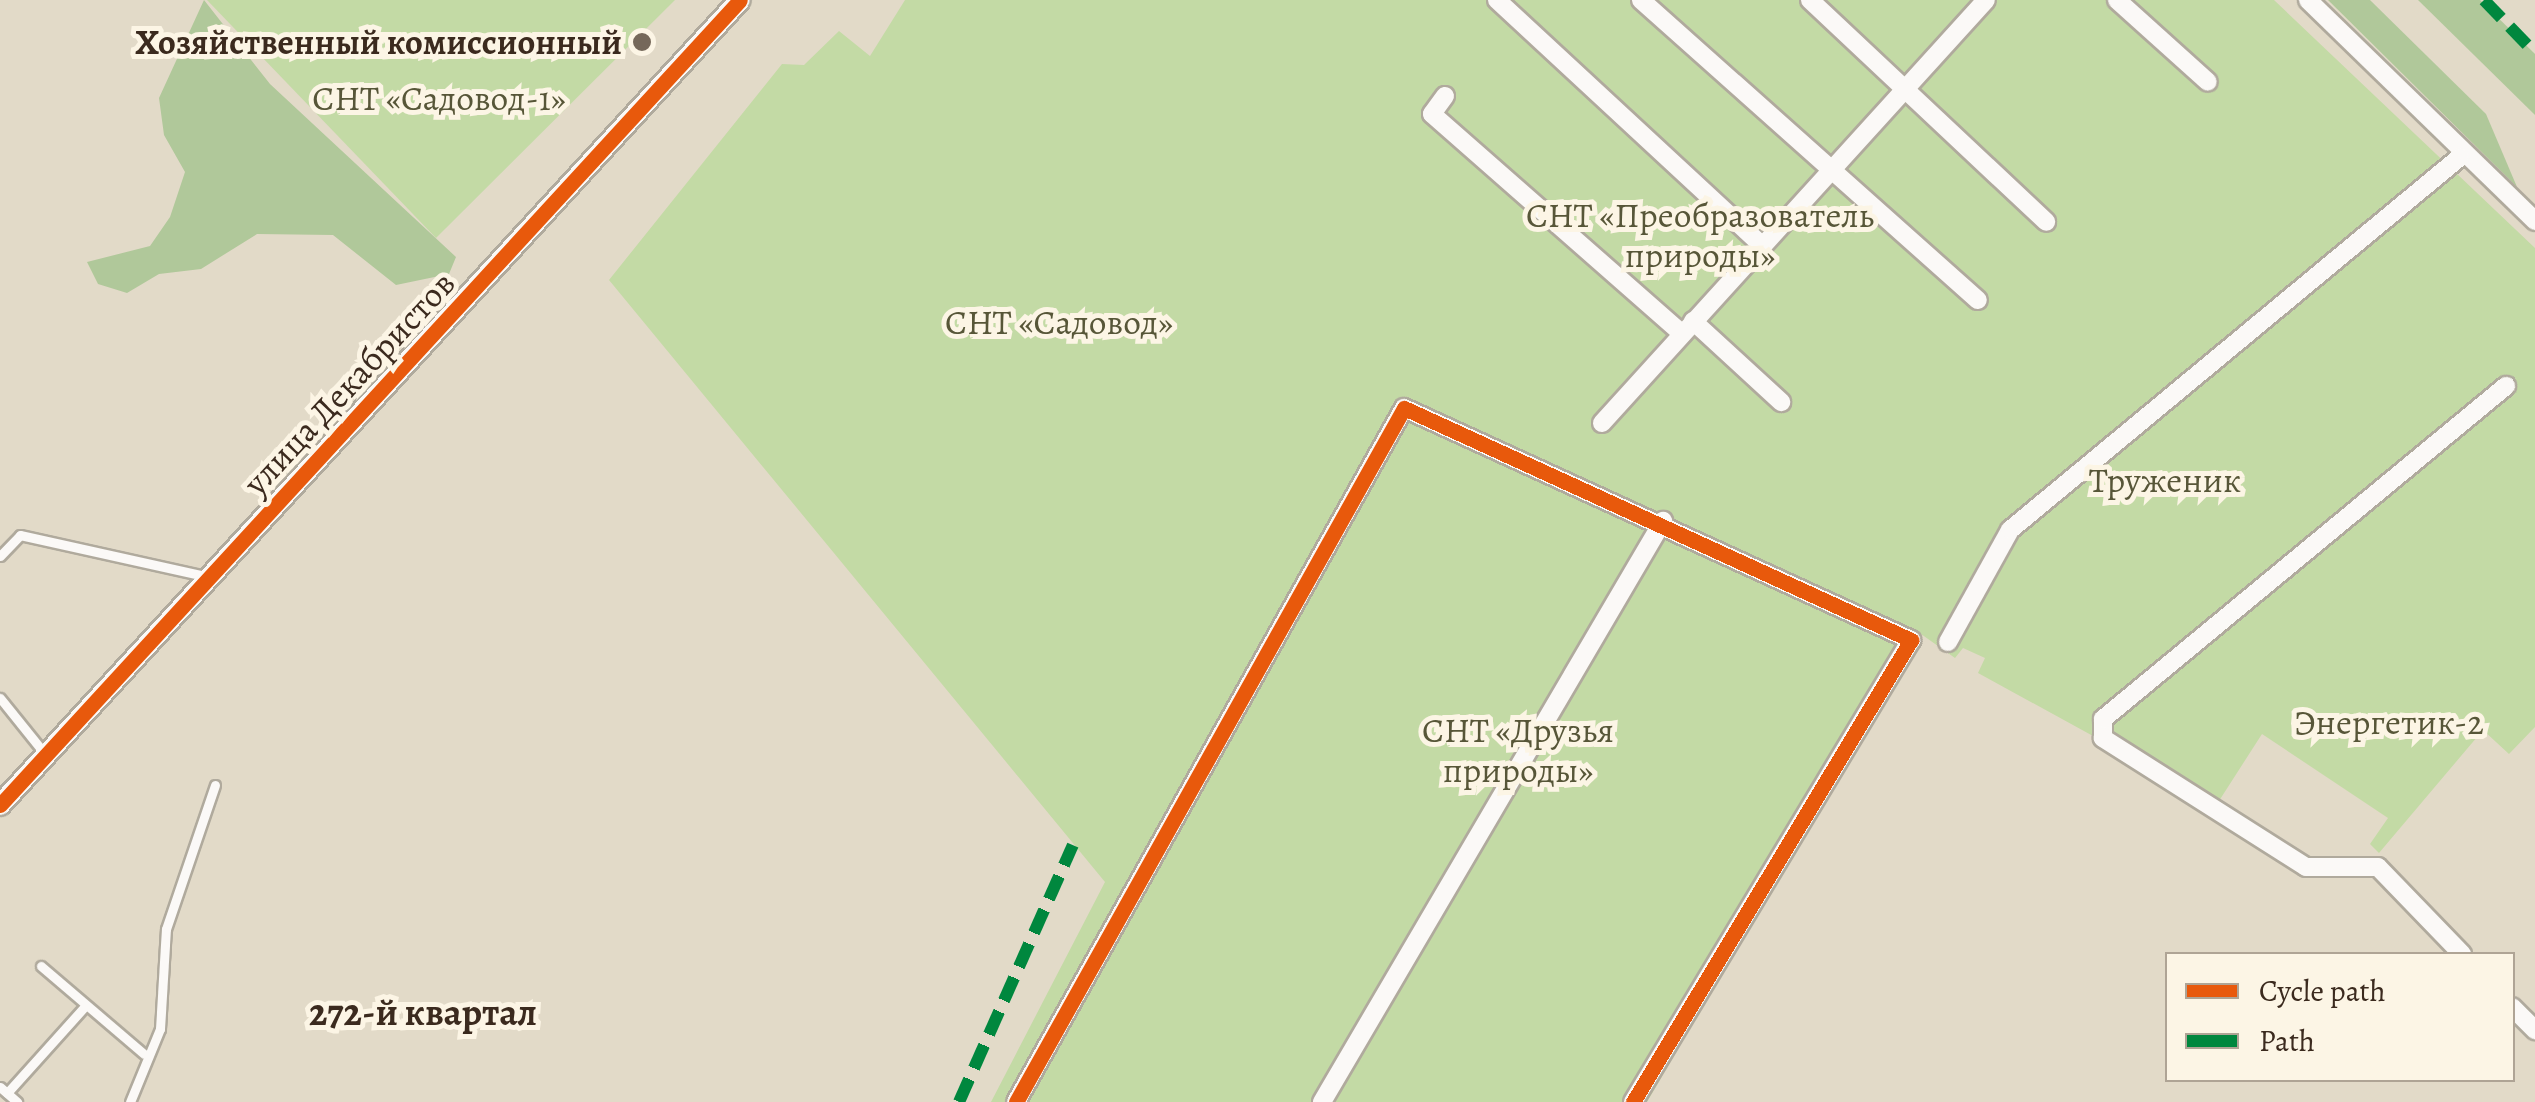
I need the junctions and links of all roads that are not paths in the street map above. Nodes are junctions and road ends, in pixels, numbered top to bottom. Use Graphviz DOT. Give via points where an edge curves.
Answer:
graph roads {
  1 [pos="740,0"];
  2 [pos="1498,0"];
  3 [pos="1642,0"];
  4 [pos="1810,0"];
  5 [pos="1986,0"];
  6 [pos="2117,0"];
  7 [pos="2308,0"];
  8 [pos="2208,82"];
  9 [pos="1906,90"];
  10 [pos="1445,96"];
  11 [pos="2460,158"];
  12 [pos="1838,167"];
  13 [pos="2535,221"];
  14 [pos="2046,222"];
  15 [pos="1762,246"];
  16 [pos="1978,300"];
  17 [pos="1688,328"];
  18 [pos="2506,386"];
  19 [pos="1782,402"];
  20 [pos="1602,423"];
  21 [pos="1662,521"];
  22 [pos="0,556"];
  23 [pos="212,577"];
  24 [pos="1948,642"];
  25 [pos="0,698"];
  26 [pos="46,756"];
  27 [pos="215,785"];
  28 [pos="0,805"];
  29 [pos="2460,952"];
  30 [pos="41,966"];
  31 [pos="86,1004"];
  32 [pos="2515,1009"];
  33 [pos="2535,1030"];
  34 [pos="144,1054"];
  35 [pos="4,1090"];
  36 [pos="16,1102"];
  37 [pos="130,1102"];
  38 [pos="1016,1102"];
  39 [pos="1322,1102"];
  40 [pos="1633,1102"];
  1 -- 23 [label="street, улица Декабристов"];
  2 -- 15 [label="street"];
  3 -- 12 [label="street"];
  4 -- 9 [label="street"];
  5 -- 9 [label="street"];
  6 -- 8 [label="street"];
  7 -- 11 [label="street"];
  9 -- 12 [label="street"];
  9 -- 14 [label="street"];
  10 -- 17 [label="street" via="1432,114"];
  11 -- 13 [label="street"];
  11 -- 24 [label="street" via="2010,530"];
  12 -- 15 [label="street"];
  12 -- 16 [label="street"];
  15 -- 17 [label="street"];
  17 -- 19 [label="street"];
  17 -- 20 [label="street"];
  18 -- 29 [label="street" via="2103,719 2103,738 2306,867 2378,867"];
  21 -- 38 [label="street" via="1404,408"];
  21 -- 39 [label="street"];
  21 -- 40 [label="street" via="1910,640"];
  22 -- 23 [label="lane" via="20,535"];
  23 -- 26 [label="street, улица Декабристов"];
  25 -- 26 [label="lane"];
  26 -- 28 [label="street, улица Декабристов"];
  27 -- 34 [label="lane" via="166,929 166,1002"];
  30 -- 31 [label="lane"];
  31 -- 34 [label="lane"];
  31 -- 35 [label="lane"];
  32 -- 33 [label="street"];
  34 -- 37 [label="lane"];
  35 -- 36 [label="lane"];
}
